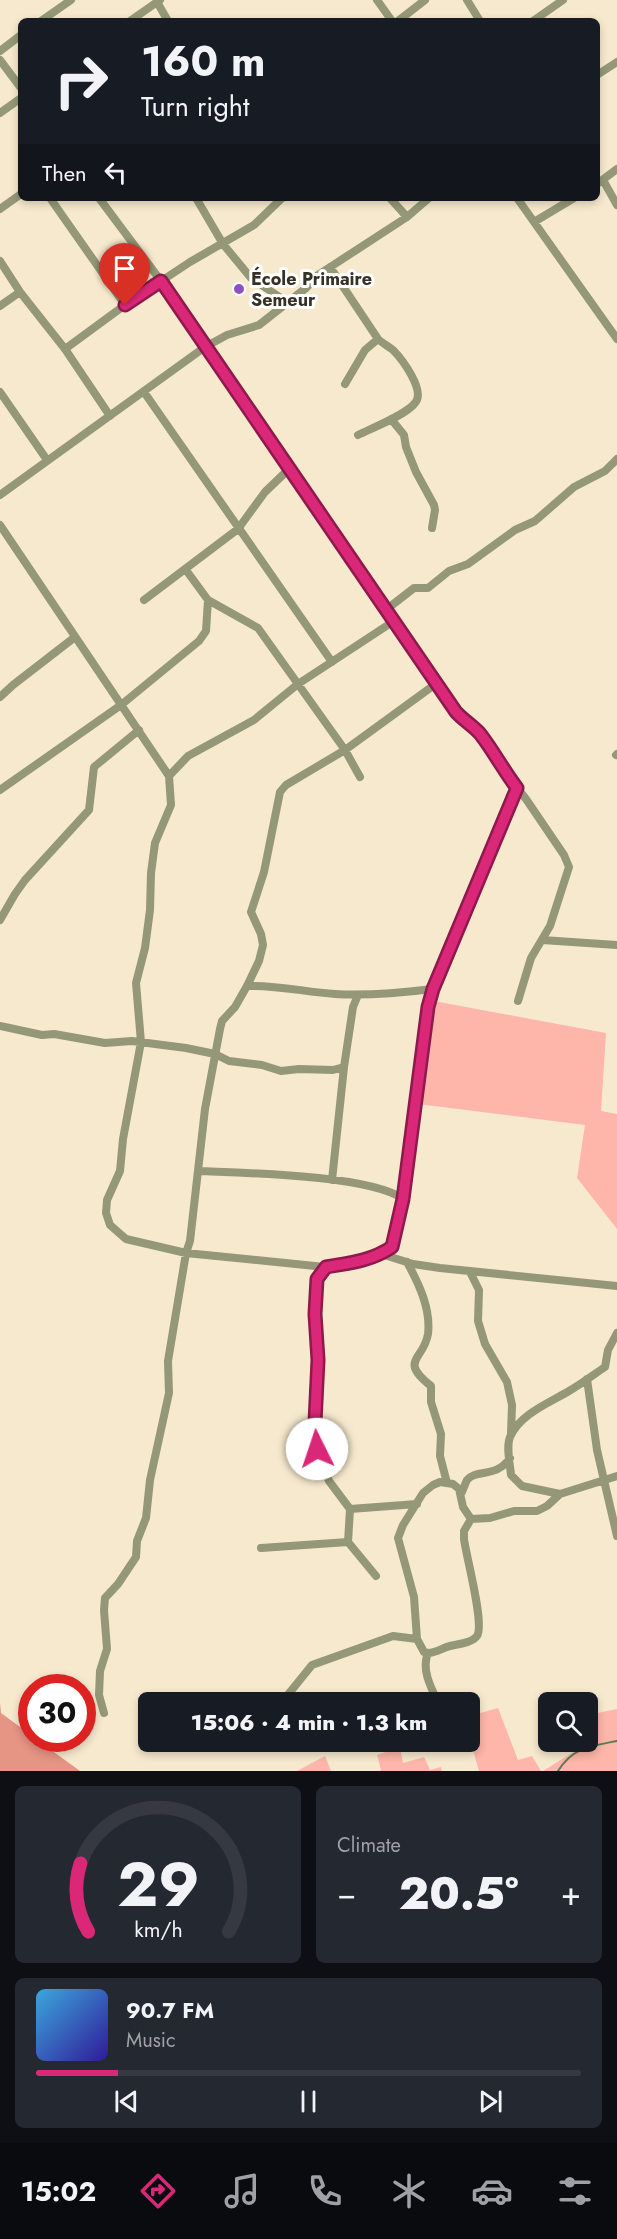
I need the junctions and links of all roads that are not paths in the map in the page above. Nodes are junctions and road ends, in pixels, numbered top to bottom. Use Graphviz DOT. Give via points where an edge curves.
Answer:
graph roads {
  1 [pos="71,0"];
  2 [pos="377,0"];
  3 [pos="425,0"];
  4 [pos="467,0"];
  5 [pos="563,0"];
  6 [pos="159,1"];
  7 [pos="45,18"];
  8 [pos="134,18"];
  9 [pos="167,18"];
  10 [pos="390,18"];
  11 [pos="402,18"];
  12 [pos="478,18"];
  13 [pos="537,18"];
  14 [pos="18,37"];
  15 [pos="0,51"];
  16 [pos="0,60"];
  17 [pos="616,66"];
  18 [pos="600,74"];
  19 [pos="18,84"];
  20 [pos="18,100"];
  21 [pos="0,113"];
  22 [pos="617,169"];
  23 [pos="600,182"];
  24 [pos="18,196"];
  25 [pos="52,201"];
  26 [pos="101,201"];
  27 [pos="198,201"];
  28 [pos="279,201"];
  29 [pos="393,201"];
  30 [pos="426,201"];
  31 [pos="520,201"];
  32 [pos="569,201"];
  33 [pos="617,205"];
  34 [pos="0,209"];
  35 [pos="408,217"];
  36 [pos="534,222"];
  37 [pos="223,244"];
  38 [pos="0,261"];
  39 [pos="330,267"];
  40 [pos="161,281"];
  41 [pos="20,292"];
  42 [pos="287,302"];
  43 [pos="125,305"];
  44 [pos="0,306"];
  45 [pos="378,339"];
  46 [pos="617,339"];
  47 [pos="205,347"];
  48 [pos="65,350"];
  49 [pos="345,384"];
  50 [pos="0,392"];
  51 [pos="144,392"];
  52 [pos="110,416"];
  53 [pos="391,419"];
  54 [pos="358,435"];
  55 [pos="617,459"];
  56 [pos="47,460"];
  57 [pos="290,468"];
  58 [pos="0,495"];
  59 [pos="0,525"];
  60 [pos="432,528"];
  61 [pos="238,529"];
  62 [pos="186,570"];
  63 [pos="144,600"];
  64 [pos="208,600"];
  65 [pos="387,609"];
  66 [pos="394,621"];
  67 [pos="75,637"];
  68 [pos="332,662"];
  69 [pos="437,683"];
  70 [pos="298,684"];
  71 [pos="0,697"];
  72 [pos="121,705"];
  73 [pos="140,730"];
  74 [pos="345,750"];
  75 [pos="169,776"];
  76 [pos="360,777"];
  77 [pos="517,788"];
  78 [pos="0,790"];
  79 [pos="0,920"];
  80 [pos="542,940"];
  81 [pos="617,945"];
  82 [pos="247,986"];
  83 [pos="433,989"];
  84 [pos="358,995"];
  85 [pos="518,1000"];
  86 [pos="0,1026"];
  87 [pos="141,1042"];
  88 [pos="215,1054"];
  89 [pos="344,1067"];
  90 [pos="200,1171"];
  91 [pos="332,1180"];
  92 [pos="403,1199"];
  93 [pos="186,1253"];
  94 [pos="381,1254"];
  95 [pos="407,1263"];
  96 [pos="326,1267"];
  97 [pos="470,1272"];
  98 [pos="617,1286"];
  99 [pos="617,1333"];
  100 [pos="587,1379"];
  101 [pos="511,1435"];
  102 [pos="510,1458"];
  103 [pos="617,1476"];
  104 [pos="604,1479"];
  105 [pos="447,1483"];
  106 [pos="461,1494"];
  107 [pos="560,1494"];
  108 [pos="417,1504"];
  109 [pos="350,1509"];
  110 [pos="471,1519"];
  111 [pos="617,1536"];
  112 [pos="348,1542"];
  113 [pos="261,1548"];
  114 [pos="376,1576"];
  115 [pos="417,1639"];
  116 [pos="428,1653"];
  117 [pos="292,1692"];
  118 [pos="434,1692"];
  119 [pos="104,1713"];
  1 -- 7 [label="street"];
  2 -- 10 [label="street"];
  3 -- 11 [label="street"];
  4 -- 12 [label="street"];
  5 -- 13 [label="street"];
  6 -- 8 [label="street"];
  6 -- 9 [label="street"];
  14 -- 15 [label="street"];
  16 -- 19 [label="street"];
  17 -- 18 [label="street"];
  20 -- 21 [label="street"];
  22 -- 23 [label="street"];
  23 -- 33 [label="street"];
  24 -- 34 [label="street"];
  25 -- 43 [label="street"];
  26 -- 40 [label="street"];
  27 -- 37 [label="street"];
  28 -- 37 [label="street" via="254,225"];
  29 -- 35 [label="street"];
  30 -- 35 [label="street"];
  31 -- 36 [label="street"];
  32 -- 36 [label="street"];
  35 -- 39 [label="street"];
  36 -- 46 [label="street"];
  37 -- 40 [label="street"];
  37 -- 42 [label="street" via="251,278"];
  38 -- 41 [label="street"];
  39 -- 42 [label="street"];
  39 -- 45 [label="street"];
  40 -- 43 [label="street"];
  40 -- 47 [label="street"];
  41 -- 44 [label="street"];
  41 -- 48 [label="street"];
  42 -- 47 [label="street" via="259,325"];
  43 -- 48 [label="street"];
  45 -- 49 [label="street" via="365,350"];
  45 -- 53 [label="street" via="405,364 417,392 415,404"];
  47 -- 51 [label="street"];
  47 -- 57 [label="street"];
  48 -- 52 [label="street"];
  50 -- 56 [label="street"];
  51 -- 52 [label="street"];
  51 -- 61 [label="street"];
  52 -- 56 [label="street"];
  53 -- 54 [label="street"];
  53 -- 60 [label="street" via="404,435 416,472 434,505"];
  55 -- 65 [label="street" via="605,471 574,487 535,521 468,564 449,571 428,588 414,588"];
  56 -- 58 [label="street"];
  57 -- 61 [label="street" via="265,492"];
  57 -- 65 [label="street"];
  59 -- 67 [label="street"];
  61 -- 62 [label="street"];
  61 -- 68 [label="street"];
  62 -- 63 [label="street"];
  62 -- 64 [label="street"];
  64 -- 70 [label="street" via="258,628"];
  64 -- 72 [label="street" via="206,631 200,641"];
  65 -- 66 [label="street"];
  66 -- 68 [label="street"];
  66 -- 69 [label="street"];
  67 -- 71 [label="street"];
  67 -- 72 [label="street"];
  68 -- 70 [label="street"];
  69 -- 74 [label="street"];
  69 -- 77 [label="street" via="456,712 480,733"];
  70 -- 74 [label="street"];
  70 -- 75 [label="street" via="254,720 188,756"];
  72 -- 73 [label="street"];
  72 -- 78 [label="street"];
  73 -- 75 [label="street"];
  73 -- 79 [label="street" via="94,767 88,810 25,880"];
  74 -- 76 [label="street"];
  74 -- 82 [label="street" via="280,792 264,872 251,912 263,945"];
  75 -- 87 [label="street" via="171,805 155,843 145,948 136,983"];
  77 -- 80 [label="street" via="569,867"];
  77 -- 83 [label="street"];
  80 -- 81 [label="street"];
  80 -- 85 [label="street" via="531,958"];
  82 -- 84 [label="street"];
  82 -- 88 [label="street" via="222,1021"];
  83 -- 84 [label="street"];
  83 -- 92 [label="street" via="422,1039"];
  84 -- 89 [label="street"];
  86 -- 87 [label="street" via="105,1043"];
  87 -- 88 [label="street"];
  87 -- 93 [label="street" via="120,1171 106,1200 106,1213 110,1226 126,1239"];
  88 -- 89 [label="street" via="229,1061 281,1071"];
  88 -- 90 [label="street"];
  89 -- 91 [label="street"];
  90 -- 91 [label="street"];
  90 -- 93 [label="street"];
  91 -- 92 [label="street" via="384,1190"];
  92 -- 94 [label="street" via="392,1247"];
  93 -- 96 [label="street"];
  93 -- 119 [label="street" via="168,1361 169,1393 146,1518 136,1557 105,1598 107,1649 100,1671 99,1695"];
  94 -- 95 [label="street"];
  94 -- 96 [label="street" via="362,1262"];
  95 -- 97 [label="street"];
  95 -- 105 [label="street" via="425,1302 428,1336 415,1367 419,1377 431,1386"];
  96 -- 109 [label="street" via="317,1279 315,1314 317,1449 329,1481"];
  97 -- 98 [label="street"];
  97 -- 101 [label="street" via="478,1290 478,1321 485,1344 507,1382 512,1405"];
  99 -- 100 [label="street" via="605,1367"];
  100 -- 101 [label="street" via="541,1406"];
  100 -- 104 [label="street"];
  101 -- 102 [label="street"];
  102 -- 106 [label="street" via="504,1467 468,1480"];
  102 -- 107 [label="street" via="511,1475 522,1486"];
  103 -- 104 [label="street"];
  104 -- 107 [label="street"];
  104 -- 111 [label="street"];
  105 -- 106 [label="street"];
  105 -- 108 [label="street" via="433,1485"];
  106 -- 110 [label="street"];
  107 -- 110 [label="street" via="537,1511"];
  108 -- 109 [label="street"];
  108 -- 115 [label="street" via="398,1538 414,1597"];
  109 -- 112 [label="street"];
  110 -- 116 [label="street" via="464,1539 479,1629 474,1640"];
  112 -- 113 [label="street"];
  112 -- 114 [label="street"];
  115 -- 116 [label="street"];
  115 -- 117 [label="street" via="393,1636 312,1665"];
  116 -- 118 [label="street" via="428,1677"];
}
